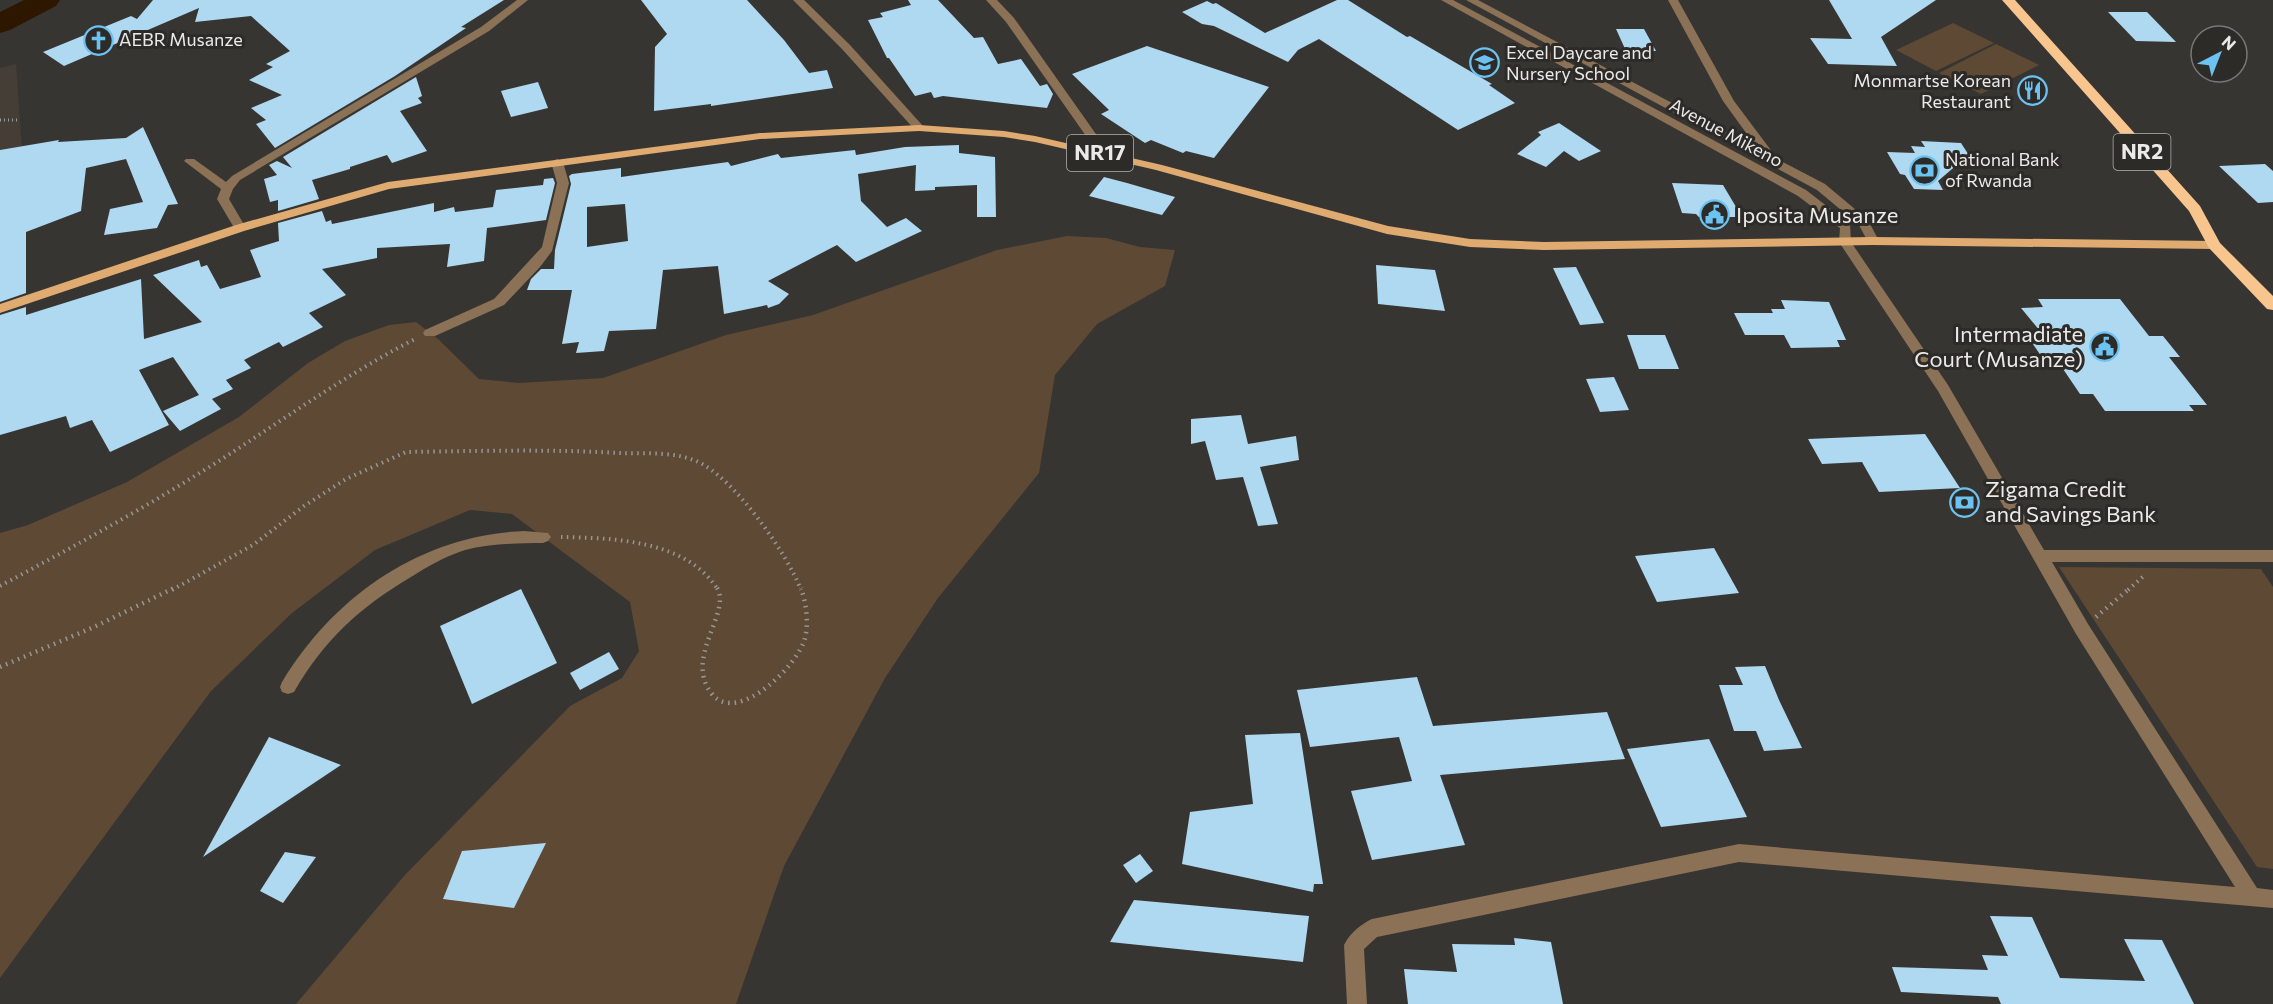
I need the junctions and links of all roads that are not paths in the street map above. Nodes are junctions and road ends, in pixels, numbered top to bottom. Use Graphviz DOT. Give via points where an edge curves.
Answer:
graph roads {
  1 [pos="524,0"];
  2 [pos="798,0"];
  3 [pos="992,0"];
  4 [pos="1446,0"];
  5 [pos="1471,0"];
  6 [pos="1673,0"];
  7 [pos="2008,0"];
  8 [pos="919,128"];
  9 [pos="1724,136"];
  10 [pos="1696,137"];
  11 [pos="1752,137"];
  12 [pos="1104,154"];
  13 [pos="190,161"];
  14 [pos="557,162"];
  15 [pos="1776,164"];
  16 [pos="1776,179"];
  17 [pos="227,188"];
  18 [pos="240,228"];
  19 [pos="1873,241"];
  20 [pos="1845,242"];
  21 [pos="2214,244"];
  22 [pos="2273,305"];
  23 [pos="0,309"];
  24 [pos="429,333"];
  25 [pos="543,537"];
  26 [pos="2041,556"];
  27 [pos="2273,556"];
  28 [pos="288,687"];
  29 [pos="2252,897"];
  30 [pos="2273,899"];
  31 [pos="1356,1004"];
  1 -- 17 [label="street" via="485,29 236,178"];
  2 -- 8 [label="street"];
  3 -- 12 [label="street"];
  4 -- 10 [label="street, Avenue Mikeno"];
  5 -- 9 [label="street, Avenue Mikeno"];
  6 -- 11 [label="street"];
  7 -- 21 [label="highway, NR2" via="2194,209"];
  8 -- 12 [label="main road, NR17" via="1004,134"];
  8 -- 14 [label="main road, NR17" via="760,136"];
  9 -- 10 [label="street"];
  9 -- 11 [label="street"];
  9 -- 15 [label="street, Avenue Mikeno"];
  10 -- 16 [label="street, Avenue Mikeno"];
  11 -- 15 [label="street"];
  12 -- 20 [label="main road, NR17" via="1387,230 1470,243 1544,246"];
  13 -- 17 [label="street"];
  14 -- 18 [label="main road, NR17" via="388,186"];
  14 -- 24 [label="street" via="563,183 548,248 499,302"];
  15 -- 16 [label="street"];
  15 -- 19 [label="street, Avenue Mikeno" via="1821,187 1864,223"];
  16 -- 20 [label="street, Avenue Mikeno" via="1802,193 1846,227"];
  17 -- 18 [label="street" via="224,199"];
  18 -- 23 [label="main road, NR17"];
  19 -- 20 [label="main road, NR17"];
  19 -- 21 [label="main road, NR17"];
  20 -- 26 [label="street" via="1943,388"];
  21 -- 22 [label="highway, NR2"];
  25 -- 28 [label="street" via="499,537 436,554 351,606 304,658"];
  26 -- 27 [label="street"];
  26 -- 29 [label="street" via="2082,629"];
  29 -- 30 [label="street"];
  29 -- 31 [label="street" via="1739,853 1372,929 1354,945"];
}
